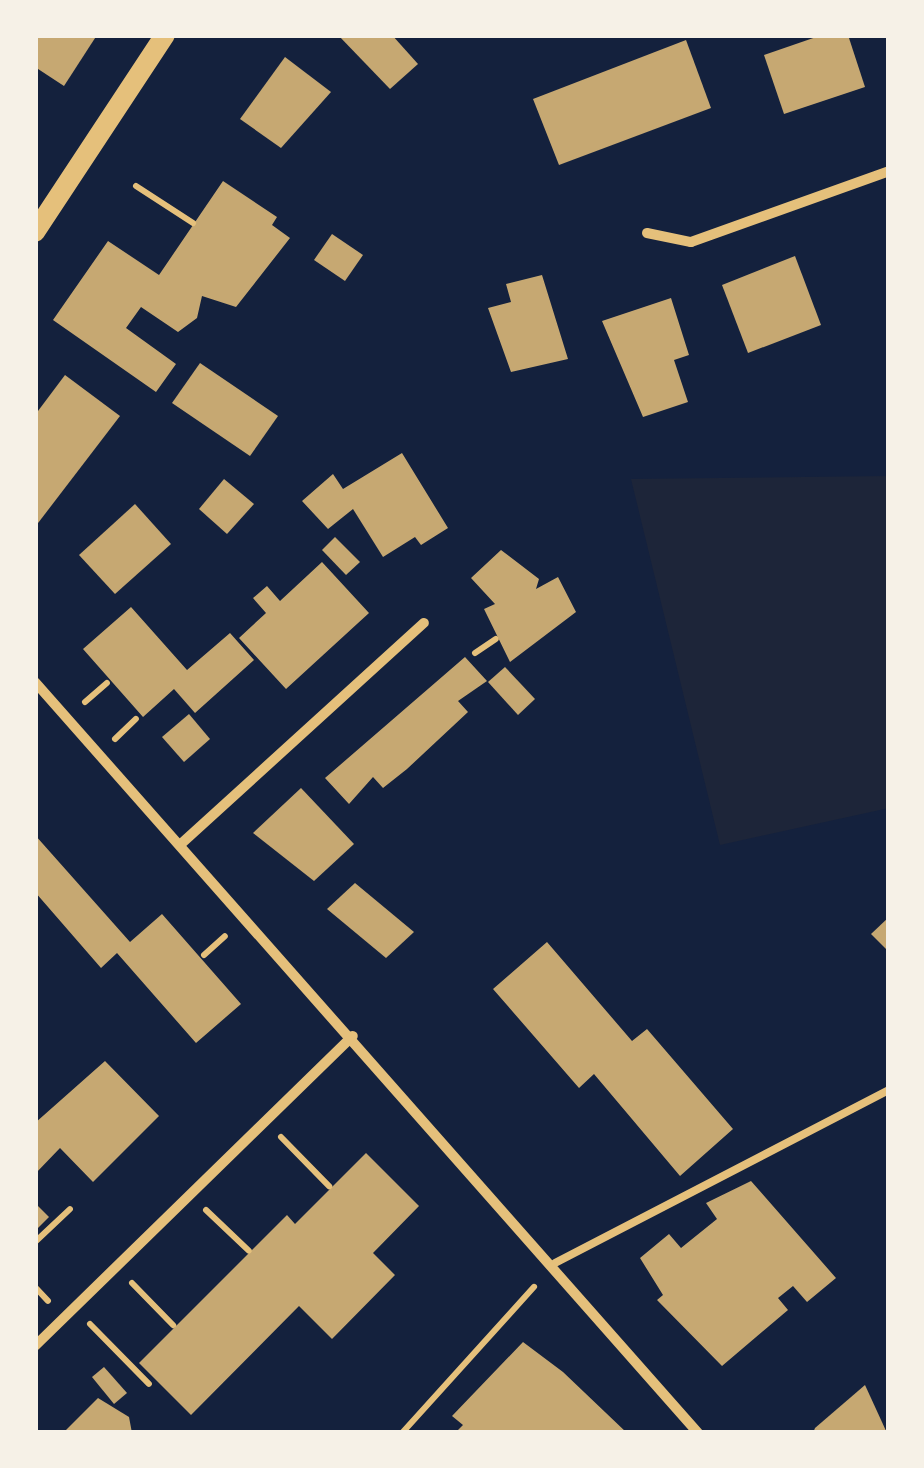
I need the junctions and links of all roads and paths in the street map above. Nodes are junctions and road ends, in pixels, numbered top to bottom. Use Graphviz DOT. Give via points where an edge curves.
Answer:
graph roads {
  1 [pos="164,35"];
  2 [pos="889,171"];
  3 [pos="136,186"];
  4 [pos="192,223"];
  5 [pos="35,232"];
  6 [pos="646,233"];
  7 [pos="424,623"];
  8 [pos="496,639"];
  9 [pos="475,653"];
  10 [pos="35,682"];
  11 [pos="106,683"];
  12 [pos="94,694"];
  13 [pos="136,719"];
  14 [pos="124,730"];
  15 [pos="182,843"];
  16 [pos="353,1036"];
  17 [pos="889,1090"];
  18 [pos="266,1121"];
  19 [pos="329,1186"];
  20 [pos="190,1194"];
  21 [pos="70,1209"];
  22 [pos="35,1242"];
  23 [pos="248,1251"];
  24 [pos="554,1263"];
  25 [pos="116,1267"];
  26 [pos="74,1308"];
  27 [pos="173,1326"];
  28 [pos="35,1346"];
  29 [pos="149,1384"];
  30 [pos="402,1433"];
  31 [pos="698,1433"];
  1 -- 5 [label="main road"];
  2 -- 6 [label="street" via="692,242"];
  3 -- 4 [label="path"];
  7 -- 15 [label="street"];
  8 -- 9 [label="path"];
  10 -- 15 [label="street"];
  11 -- 12 [label="path"];
  13 -- 14 [label="path"];
  15 -- 16 [label="street"];
  16 -- 18 [label="street"];
  16 -- 24 [label="street"];
  17 -- 24 [label="lane"];
  18 -- 19 [label="path"];
  18 -- 20 [label="street"];
  20 -- 23 [label="path"];
  20 -- 25 [label="street"];
  21 -- 22 [label="path"];
  24 -- 30 [label="path"];
  24 -- 31 [label="street"];
  25 -- 26 [label="street"];
  25 -- 27 [label="path"];
  26 -- 28 [label="street"];
  26 -- 29 [label="path"];
}
